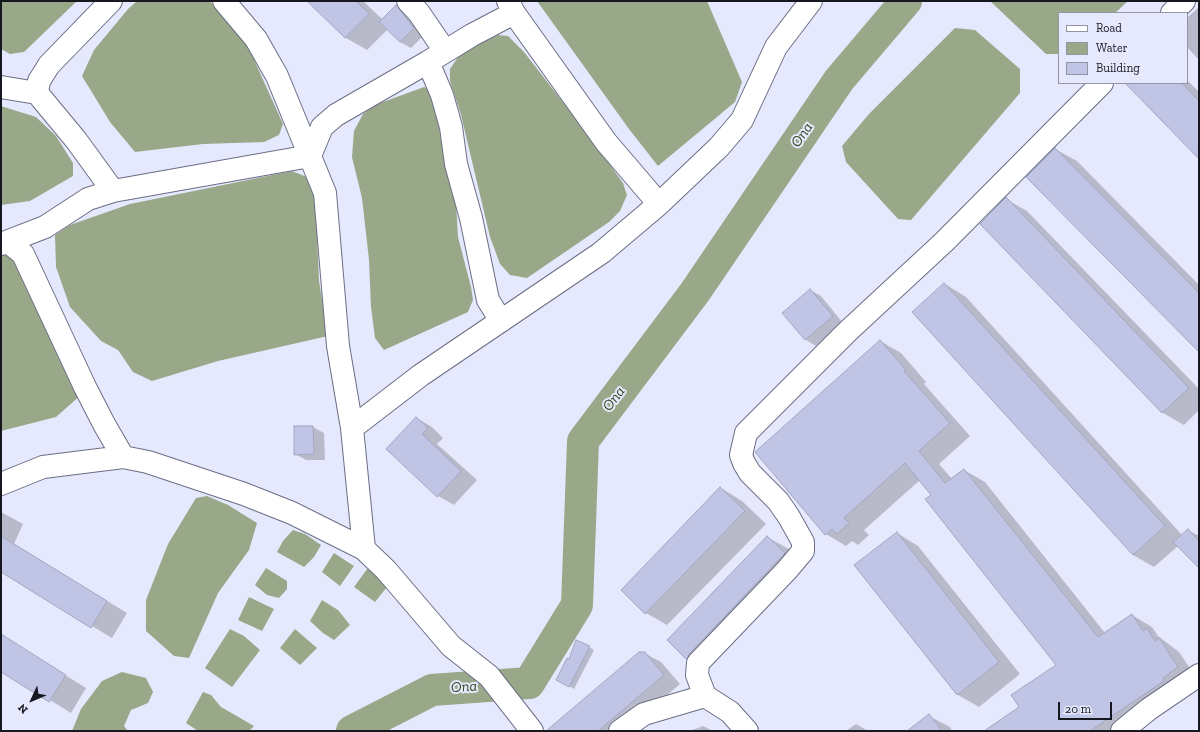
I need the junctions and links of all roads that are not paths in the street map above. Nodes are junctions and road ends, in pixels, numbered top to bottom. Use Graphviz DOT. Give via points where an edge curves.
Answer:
graph roads {
  1 [pos="111,1"];
  2 [pos="224,1"];
  3 [pos="408,1"];
  4 [pos="811,1"];
  5 [pos="1184,1"];
  6 [pos="511,7"];
  7 [pos="1173,12"];
  8 [pos="436,57"];
  9 [pos="1101,84"];
  10 [pos="1,87"];
  11 [pos="37,93"];
  12 [pos="310,156"];
  13 [pos="113,191"];
  14 [pos="659,204"];
  15 [pos="5,243"];
  16 [pos="501,321"];
  17 [pos="352,428"];
  18 [pos="123,457"];
  19 [pos="1,484"];
  20 [pos="364,549"];
  21 [pos="1199,675"];
  22 [pos="705,696"];
  23 [pos="530,730"];
  24 [pos="620,731"];
  25 [pos="747,731"];
  26 [pos="1122,731"];
  1 -- 11 [label="lane" via="49,65 39,81"];
  2 -- 12 [label="lane" via="256,39 277,76"];
  3 -- 8 [label="lane" via="419,13"];
  4 -- 14 [label="lane" via="776,47 742,120 719,147"];
  5 -- 7 [label="lane"];
  6 -- 8 [label="lane"];
  6 -- 14 [label="lane" via="606,142"];
  8 -- 12 [label="lane" via="336,115 322,127"];
  8 -- 16 [label="lane" via="456,164 471,218 488,300"];
  9 -- 22 [label="lane" via="944,242 848,331 746,433 741,455 744,463 789,517 803,542 803,551 698,662 697,675"];
  10 -- 11 [label="lane"];
  11 -- 13 [label="lane" via="76,140"];
  12 -- 13 [label="lane"];
  12 -- 17 [label="lane" via="325,193 338,346"];
  13 -- 15 [label="lane" via="88,200 45,227"];
  14 -- 16 [label="lane" via="601,253"];
  15 -- 18 [label="lane" via="23,254 85,387"];
  16 -- 17 [label="lane" via="421,375"];
  17 -- 20 [label="lane"];
  18 -- 19 [label="lane" via="43,467"];
  18 -- 20 [label="lane" via="148,462 244,494 292,513"];
  20 -- 23 [label="lane" via="386,570 451,646 488,676"];
  21 -- 26 [label="lane"];
  22 -- 24 [label="lane" via="644,714"];
  22 -- 25 [label="lane" via="730,712"];
}
